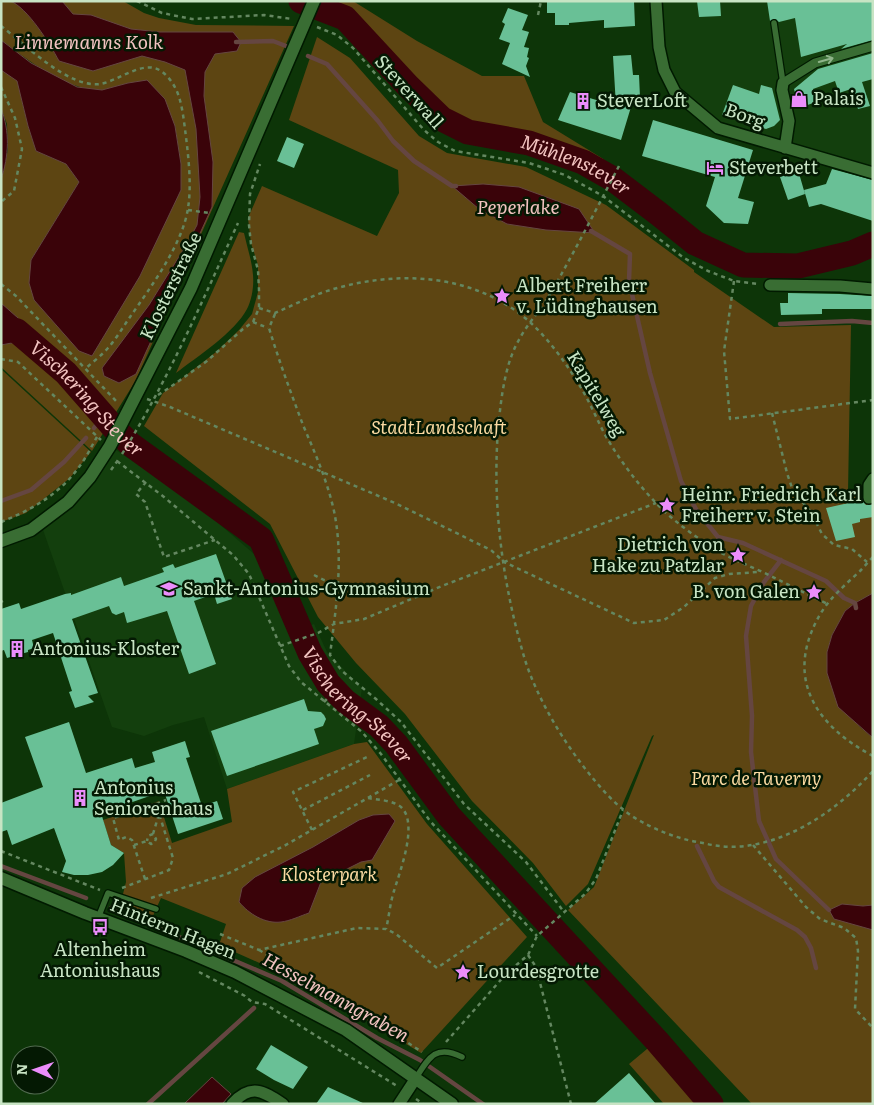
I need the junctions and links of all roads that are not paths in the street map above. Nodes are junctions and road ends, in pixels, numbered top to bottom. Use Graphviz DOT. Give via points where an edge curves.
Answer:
graph roads {
  1 [pos="314,1"];
  2 [pos="656,1"];
  3 [pos="774,23"];
  4 [pos="873,46"];
  5 [pos="784,83"];
  6 [pos="785,148"];
  7 [pos="873,173"];
  8 [pos="770,285"];
  9 [pos="873,289"];
  10 [pos="873,479"];
  11 [pos="869,498"];
  12 [pos="1,541"];
  13 [pos="1,878"];
  14 [pos="156,909"];
  15 [pos="98,918"];
  16 [pos="462,1057"];
  17 [pos="419,1073"];
  18 [pos="232,1104"];
  19 [pos="283,1104"];
  20 [pos="399,1104"];
  21 [pos="452,1104"];
  1 -- 12 [label="street, Klosterstraße" via="191,288 110,446 90,477 68,502 31,530"];
  2 -- 6 [label="street, Borg" via="659,47 664,70 674,92 718,128"];
  3 -- 5 [label="lane"];
  5 -- 4 [label="street, one-way" via="815,63"];
  5 -- 6 [label="street" via="782,90 789,121"];
  6 -- 7 [label="street, Borg"];
  8 -- 9 [label="street"];
  10 -- 11 [label="street" via="869,485"];
  13 -- 15 [label="street, Hinterm Hagen"];
  14 -- 15 [label="lane" via="108,892"];
  15 -- 17 [label="street, Hinterm Hagen" via="235,972 346,1030"];
  16 -- 17 [label="lane" via="453,1052 439,1051"];
  17 -- 20 [label="street"];
  17 -- 21 [label="street, Hinterm Hagen"];
  18 -- 19 [label="street" via="239,1096 253,1090 266,1093"];
}
